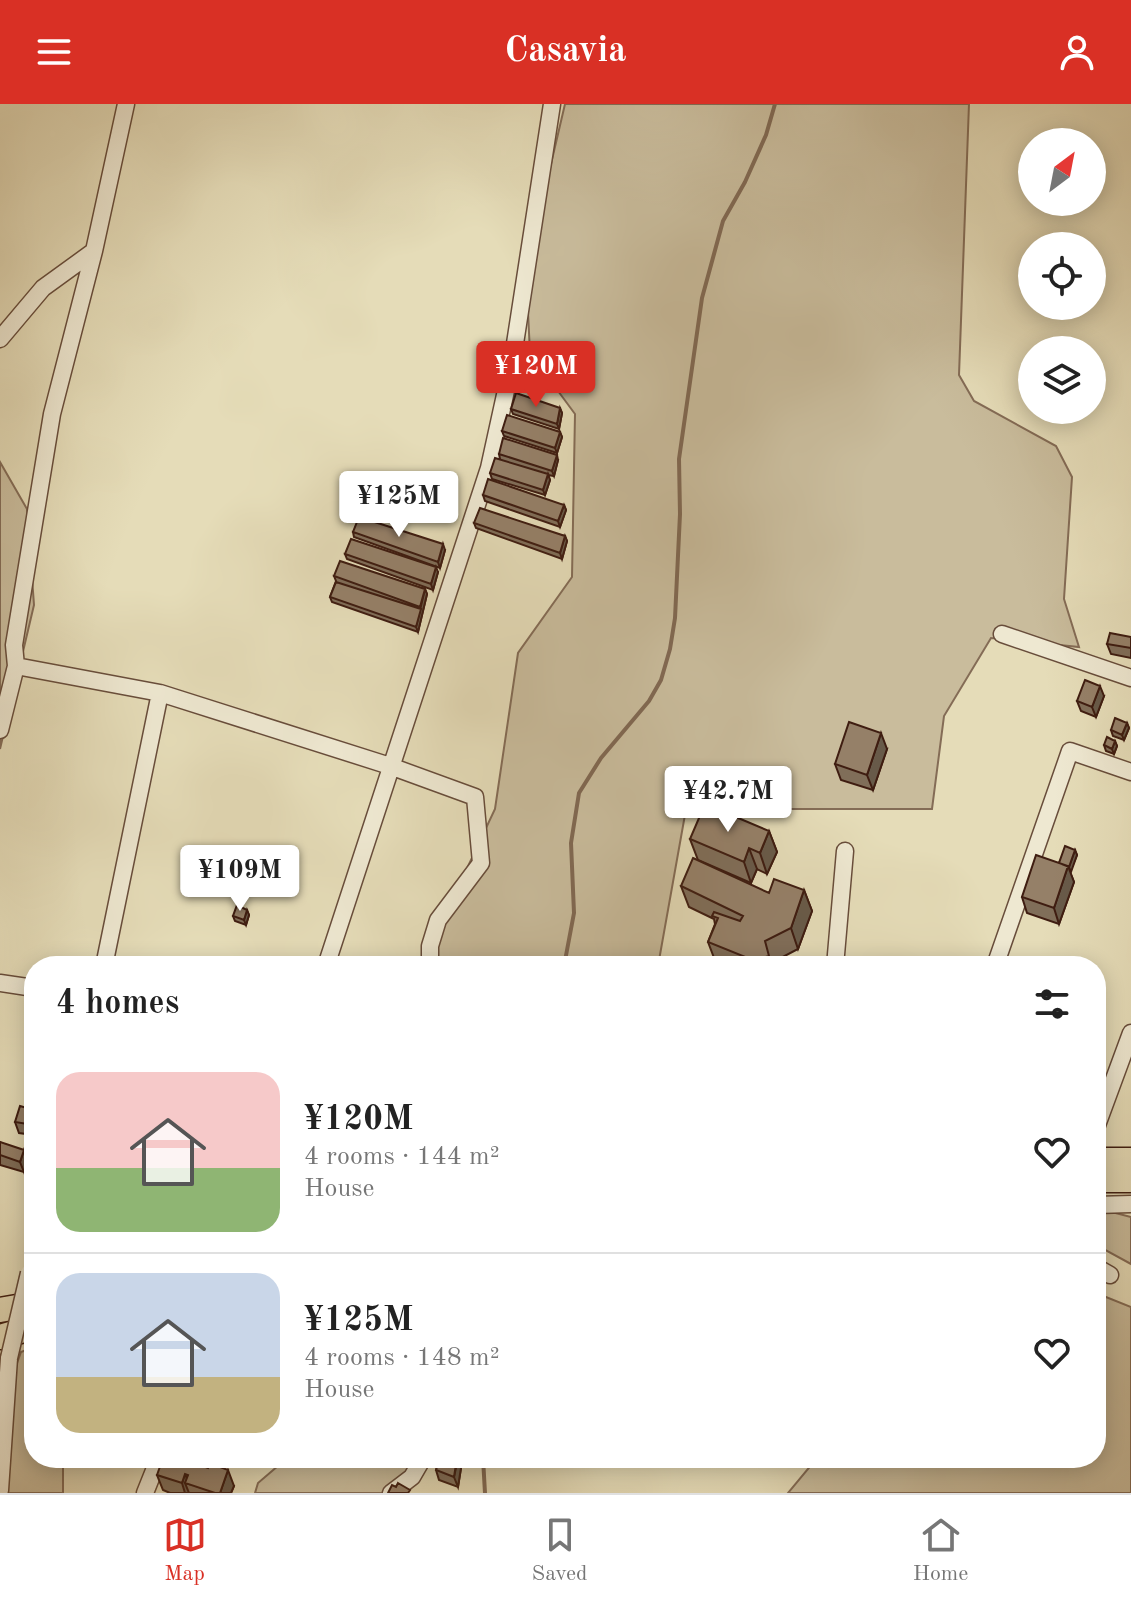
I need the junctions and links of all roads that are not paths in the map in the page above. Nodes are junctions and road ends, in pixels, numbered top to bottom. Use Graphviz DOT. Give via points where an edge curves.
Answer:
graph roads {
  1 [pos="126,104"];
  2 [pos="552,104"];
  3 [pos="94,251"];
  4 [pos="0,339"];
  5 [pos="1002,634"];
  6 [pos="16,666"];
  7 [pos="1131,678"];
  8 [pos="160,693"];
  9 [pos="0,730"];
  10 [pos="390,766"];
  11 [pos="1131,772"];
  12 [pos="845,851"];
  13 [pos="106,956"];
  14 [pos="329,956"];
  15 [pos="430,956"];
  16 [pos="836,956"];
  17 [pos="998,956"];
  18 [pos="0,983"];
  19 [pos="24,987"];
  20 [pos="1131,1033"];
  21 [pos="1106,1101"];
  22 [pos="1106,1160"];
  23 [pos="1131,1160"];
  24 [pos="1106,1180"];
  25 [pos="1131,1180"];
  26 [pos="1131,1204"];
  27 [pos="1106,1205"];
  28 [pos="24,1291"];
  29 [pos="24,1306"];
  30 [pos="0,1311"];
  31 [pos="24,1326"];
  32 [pos="0,1328"];
  33 [pos="24,1333"];
  34 [pos="5,1348"];
  35 [pos="155,1468"];
  36 [pos="417,1468"];
  37 [pos="0,1490"];
  38 [pos="145,1493"];
  39 [pos="391,1493"];
  1 -- 3 [label="street"];
  2 -- 10 [label="street" via="512,363 489,468"];
  3 -- 4 [label="street" via="43,288"];
  3 -- 6 [label="street" via="52,414 14,645"];
  5 -- 7 [label="street"];
  6 -- 8 [label="street"];
  6 -- 9 [label="street"];
  8 -- 10 [label="street"];
  8 -- 13 [label="street"];
  10 -- 14 [label="street"];
  10 -- 15 [label="street" via="475,797 481,863 438,920"];
  11 -- 17 [label="street" via="1070,751"];
  12 -- 16 [label="street"];
  18 -- 19 [label="street"];
  20 -- 21 [label="street"];
  22 -- 23 [label="highway"];
  24 -- 25 [label="highway"];
  26 -- 27 [label="street"];
  28 -- 34 [label="street, bridge"];
  29 -- 30 [label="highway"];
  31 -- 32 [label="street"];
  33 -- 34 [label="highway"];
  34 -- 37 [label="street"];
  35 -- 38 [label="street"];
  36 -- 39 [label="street"];
}
